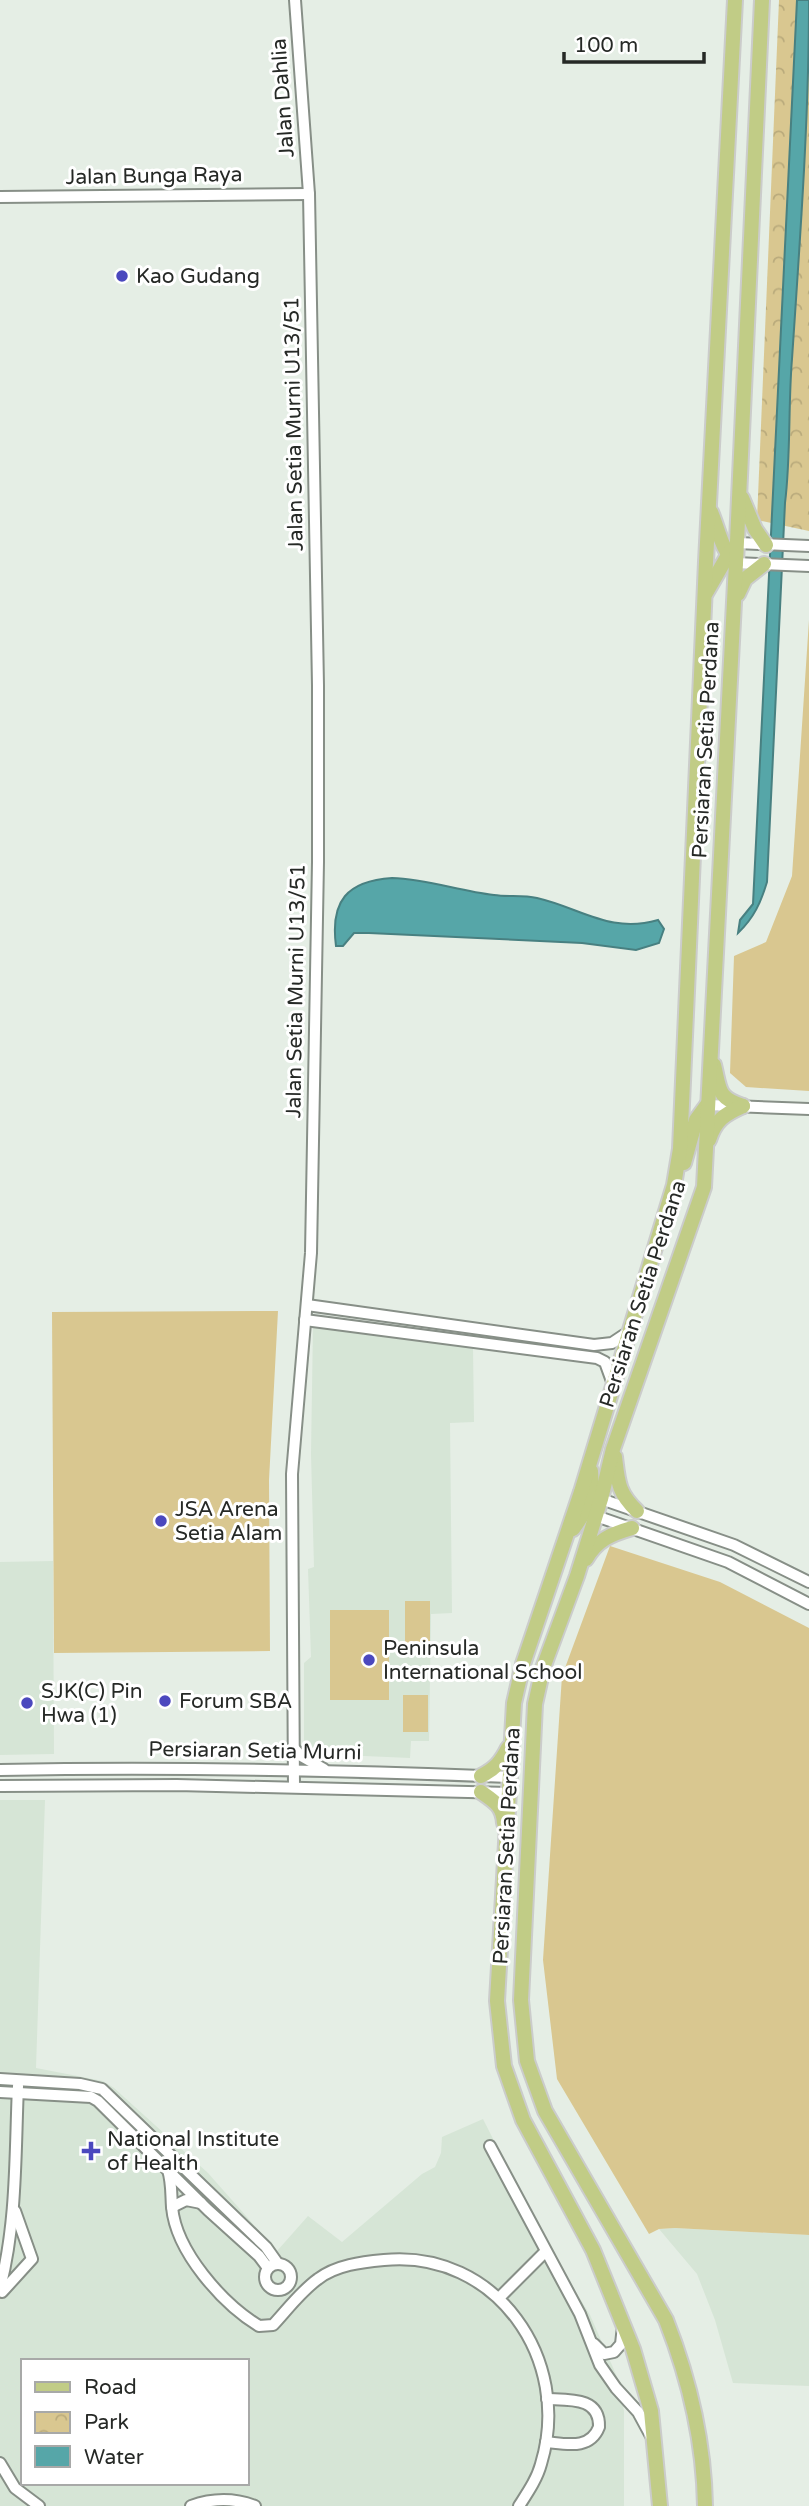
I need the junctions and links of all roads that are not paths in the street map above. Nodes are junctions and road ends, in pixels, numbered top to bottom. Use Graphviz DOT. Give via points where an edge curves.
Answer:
graph roads {
  1 [pos="295,0"];
  2 [pos="735,0"];
  3 [pos="762,0"];
  4 [pos="309,194"];
  5 [pos="0,197"];
  6 [pos="739,490"];
  7 [pos="709,505"];
  8 [pos="737,543"];
  9 [pos="767,545"];
  10 [pos="809,546"];
  11 [pos="732,559"];
  12 [pos="766,564"];
  13 [pos="809,566"];
  14 [pos="704,597"];
  15 [pos="734,606"];
  16 [pos="710,1050"];
  17 [pos="707,1105"];
  18 [pos="743,1106"];
  19 [pos="809,1109"];
  20 [pos="705,1158"];
  21 [pos="675,1180"];
  22 [pos="307,1305"];
  23 [pos="305,1320"];
  24 [pos="630,1331"];
  25 [pos="613,1384"];
  26 [pos="613,1449"];
  27 [pos="590,1461"];
  28 [pos="596,1506"];
  29 [pos="637,1511"];
  30 [pos="632,1528"];
  31 [pos="564,1541"];
  32 [pos="577,1576"];
  33 [pos="809,1583"];
  34 [pos="809,1604"];
  35 [pos="512,1740"];
  36 [pos="292,1747"];
  37 [pos="532,1751"];
  38 [pos="265,1769"];
  39 [pos="293,1769"];
  40 [pos="0,1770"];
  41 [pos="327,1770"];
  42 [pos="481,1776"];
  43 [pos="513,1785"];
  44 [pos="0,1786"];
  45 [pos="294,1787"];
  46 [pos="481,1792"];
  47 [pos="529,1818"];
  48 [pos="507,1842"];
  49 [pos="0,2079"];
  50 [pos="18,2080"];
  51 [pos="0,2092"];
  52 [pos="18,2093"];
  53 [pos="490,2146"];
  54 [pos="168,2170"];
  55 [pos="201,2203"];
  56 [pos="172,2207"];
  57 [pos="13,2208"];
  58 [pos="545,2252"];
  59 [pos="0,2288"];
  60 [pos="0,2294"];
  61 [pos="499,2298"];
  62 [pos="623,2324"];
  63 [pos="592,2342"];
  64 [pos="547,2399"];
  65 [pos="654,2441"];
  66 [pos="546,2442"];
  67 [pos="0,2463"];
  68 [pos="38,2506"];
  69 [pos="191,2506"];
  70 [pos="256,2506"];
  71 [pos="519,2506"];
  72 [pos="660,2506"];
  73 [pos="705,2506"];
  1 -- 4 [label="street, Jalan Dahlia"];
  2 -- 7 [label="main road, Persiaran Setia Perdana"];
  3 -- 6 [label="main road, Persiaran Setia Perdana"];
  4 -- 5 [label="street, Jalan Bunga Raya"];
  4 -- 22 [label="street, Jalan Setia Murni U13/51" via="318,862"];
  6 -- 8 [label="main road, Persiaran Setia Perdana"];
  6 -- 9 [label="main road"];
  7 -- 11 [label="main road" via="720,542"];
  7 -- 14 [label="main road, Persiaran Setia Perdana"];
  8 -- 9 [label="street"];
  8 -- 11 [label="main road, Persiaran Setia Perdana"];
  9 -- 10 [label="street"];
  11 -- 12 [label="street"];
  11 -- 14 [label="main road"];
  11 -- 15 [label="main road, Persiaran Setia Perdana"];
  12 -- 13 [label="street"];
  12 -- 15 [label="main road" via="745,579"];
  14 -- 21 [label="main road, Persiaran Setia Perdana"];
  15 -- 16 [label="main road, Persiaran Setia Perdana"];
  16 -- 17 [label="main road, Persiaran Setia Perdana"];
  16 -- 18 [label="main road" via="720,1091 730,1102"];
  17 -- 18 [label="street"];
  17 -- 20 [label="main road, Persiaran Setia Perdana"];
  17 -- 21 [label="main road" via="696,1120 687,1159"];
  18 -- 19 [label="street"];
  18 -- 20 [label="main road" via="722,1116 714,1126"];
  20 -- 26 [label="main road, Persiaran Setia Perdana" via="704,1186"];
  21 -- 24 [label="main road, Persiaran Setia Perdana"];
  22 -- 23 [label="street, Jalan Setia Murni U13/51"];
  22 -- 24 [label="street" via="594,1345 612,1343"];
  23 -- 25 [label="street" via="597,1358 605,1362"];
  23 -- 36 [label="street, Jalan Setia Murni U13/51" via="292,1474"];
  24 -- 25 [label="main road, Persiaran Setia Perdana"];
  25 -- 27 [label="main road, Persiaran Setia Perdana"];
  26 -- 28 [label="main road, Persiaran Setia Perdana"];
  26 -- 29 [label="main road" via="620,1491"];
  27 -- 28 [label="main road"];
  27 -- 31 [label="main road, Persiaran Setia Perdana"];
  28 -- 29 [label="street"];
  28 -- 30 [label="street"];
  28 -- 31 [label="main road"];
  28 -- 32 [label="main road, Persiaran Setia Perdana"];
  29 -- 33 [label="street" via="734,1545"];
  30 -- 32 [label="main road" via="600,1541"];
  30 -- 34 [label="street" via="728,1562"];
  31 -- 35 [label="main road, Persiaran Setia Perdana" via="523,1664"];
  32 -- 37 [label="main road, Persiaran Setia Perdana" via="543,1668"];
  35 -- 42 [label="main road" via="500,1764"];
  35 -- 43 [label="main road, Persiaran Setia Perdana"];
  36 -- 38 [label="street" via="284,1759"];
  36 -- 39 [label="street, Jalan Setia Murni U13/51"];
  36 -- 41 [label="street"];
  37 -- 43 [label="main road" via="525,1778"];
  37 -- 47 [label="main road, Persiaran Setia Perdana"];
  38 -- 39 [label="street, Persiaran Setia Murni"];
  38 -- 40 [label="street, Persiaran Setia Murni"];
  39 -- 41 [label="street, Persiaran Setia Murni"];
  39 -- 45 [label="street, Jalan Setia Murni U13/51"];
  41 -- 42 [label="street, Persiaran Setia Murni"];
  42 -- 43 [label="street, Persiaran Setia Murni"];
  43 -- 46 [label="street, Persiaran Setia Murni"];
  43 -- 47 [label="main road" via="525,1794"];
  43 -- 48 [label="main road, Persiaran Setia Perdana"];
  44 -- 45 [label="street, Persiaran Setia Murni"];
  45 -- 46 [label="street, Persiaran Setia Murni"];
  46 -- 48 [label="main road" via="502,1809"];
  47 -- 73 [label="main road, Persiaran Setia Perdana" via="521,2000 527,2061 545,2111 666,2320 700,2437"];
  48 -- 62 [label="main road, Persiaran Setia Perdana" via="497,2001 504,2066 523,2120 593,2250"];
  49 -- 50 [label="street"];
  50 -- 52 [label="street"];
  50 -- 55 [label="street" via="102,2089 266,2247 273,2266"];
  51 -- 52 [label="street"];
  52 -- 54 [label="street" via="91,2097"];
  52 -- 57 [label="street"];
  53 -- 58 [label="street"];
  54 -- 55 [label="street"];
  54 -- 56 [label="street"];
  55 -- 56 [label="street" via="186,2200"];
  56 -- 61 [label="street" via="195,2265 259,2326 273,2325 318,2279 369,2261 396,2258 443,2266"];
  57 -- 59 [label="street"];
  57 -- 60 [label="street" via="32,2259"];
  58 -- 61 [label="street"];
  58 -- 63 [label="street"];
  61 -- 64 [label="street" via="535,2347 544,2370"];
  62 -- 63 [label="street" via="621,2344 614,2352 604,2354"];
  62 -- 65 [label="main road, Persiaran Setia Perdana" via="651,2411"];
  63 -- 65 [label="street" via="608,2379 638,2412"];
  64 -- 66 [label="street"];
  64 -- 66 [label="street" via="585,2402 597,2412 599,2423 596,2435 585,2443"];
  65 -- 72 [label="main road, Persiaran Setia Perdana"];
  66 -- 71 [label="street" via="534,2481"];
  67 -- 68 [label="street" via="15,2488"];
  69 -- 70 [label="street" via="209,2500"];
}
